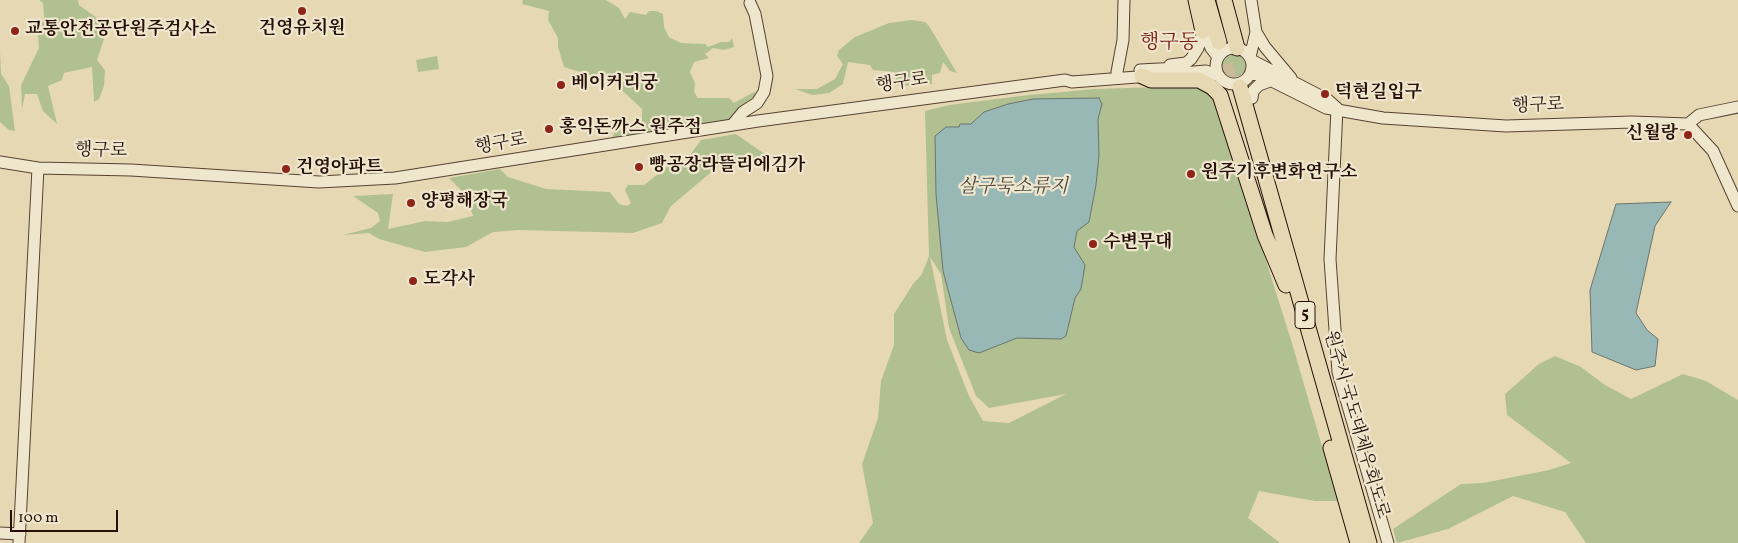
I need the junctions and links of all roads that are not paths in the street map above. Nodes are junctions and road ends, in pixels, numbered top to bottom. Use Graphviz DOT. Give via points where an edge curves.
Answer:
graph roads {
  1 [pos="1124,0"];
  2 [pos="1196,0"];
  3 [pos="1207,0"];
  4 [pos="1216,0"];
  5 [pos="1224,0"];
  6 [pos="1251,0"];
  7 [pos="750,3"];
  8 [pos="1203,31"];
  9 [pos="1256,32"];
  10 [pos="1233,52"];
  11 [pos="1117,72"];
  12 [pos="1142,73"];
  13 [pos="1065,80"];
  14 [pos="1270,81"];
  15 [pos="1233,83"];
  16 [pos="1295,83"];
  17 [pos="1252,98"];
  18 [pos="1738,107"];
  19 [pos="1337,108"];
  20 [pos="733,124"];
  21 [pos="1688,124"];
  22 [pos="0,162"];
  23 [pos="38,168"];
  24 [pos="1738,206"];
  25 [pos="1291,283"];
  26 [pos="0,533"];
  27 [pos="19,538"];
  28 [pos="1358,543"];
  29 [pos="1369,543"];
  30 [pos="1388,543"];
  1 -- 11 [label="street"];
  2 -- 8 [label="highway"];
  3 -- 10 [label="highway"];
  4 -- 10 [label="highway"];
  5 -- 10 [label="highway"];
  6 -- 9 [label="street"];
  7 -- 20 [label="street" via="767,76 764,92 757,103"];
  8 -- 10 [label="street" via="1211,48"];
  8 -- 12 [label="street" via="1198,48 1186,63 1150,67"];
  9 -- 10 [label="street" via="1247,48"];
  9 -- 16 [label="street"];
  10 -- 12 [label="street, 행구로" via="1207,66"];
  10 -- 15 [label="street"];
  10 -- 15 [label="street"];
  10 -- 16 [label="street"];
  11 -- 12 [label="street, 행구로"];
  11 -- 13 [label="street, 행구로" via="1071,76"];
  12 -- 13 [label="street, 행구로" via="1072,82"];
  12 -- 15 [label="highway" via="1151,80 1199,80 1212,87"];
  13 -- 20 [label="street, 행구로"];
  14 -- 15 [label="street, 행구로" via="1260,75"];
  14 -- 17 [label="street" via="1259,85"];
  14 -- 19 [label="street, 행구로" via="1326,108"];
  15 -- 17 [label="street"];
  15 -- 25 [label="highway, 원주시 국도대체우회도로 / 5"];
  16 -- 19 [label="street"];
  17 -- 25 [label="highway" via="1287,226"];
  18 -- 21 [label="street, 행구로" via="1699,115"];
  19 -- 21 [label="street, 행구로" via="1382,118 1506,126 1632,122"];
  19 -- 30 [label="street" via="1330,259 1338,372"];
  20 -- 23 [label="street, 행구로" via="396,178 319,182 131,170"];
  21 -- 24 [label="street" via="1713,151"];
  22 -- 23 [label="street, 행구로"];
  23 -- 27 [label="street"];
  25 -- 28 [label="highway, 원주시 국도대체우회도로 / 5"];
  25 -- 29 [label="highway, 원주시 국도대체우회도로 / 5"];
  26 -- 27 [label="street"];
}
